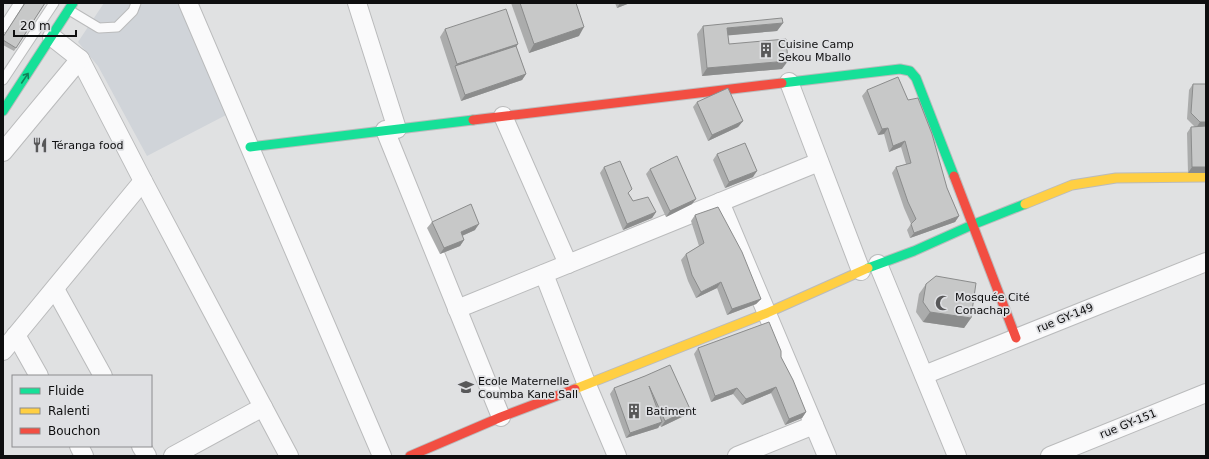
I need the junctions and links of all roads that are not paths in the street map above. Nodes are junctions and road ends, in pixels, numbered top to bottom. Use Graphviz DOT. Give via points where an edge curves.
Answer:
graph roads {
  1 [pos="19,3"];
  2 [pos="54,3"];
  3 [pos="136,3"];
  4 [pos="188,3"];
  5 [pos="358,3"];
  6 [pos="71,7"];
  7 [pos="3,28"];
  8 [pos="52,37"];
  9 [pos="80,60"];
  10 [pos="3,80"];
  11 [pos="789,82"];
  12 [pos="3,111"];
  13 [pos="503,116"];
  14 [pos="391,130"];
  15 [pos="250,147"];
  16 [pos="3,152"];
  17 [pos="819,162"];
  18 [pos="1206,177"];
  19 [pos="143,180"];
  20 [pos="720,202"];
  21 [pos="972,224"];
  22 [pos="1206,262"];
  23 [pos="568,264"];
  24 [pos="878,264"];
  25 [pos="861,272"];
  26 [pos="544,274"];
  27 [pos="55,289"];
  28 [pos="457,309"];
  29 [pos="767,313"];
  30 [pos="16,335"];
  31 [pos="1016,338"];
  32 [pos="3,351"];
  33 [pos="38,375"];
  34 [pos="102,375"];
  35 [pos="924,375"];
  36 [pos="587,385"];
  37 [pos="1206,393"];
  38 [pos="263,407"];
  39 [pos="501,417"];
  40 [pos="814,425"];
  41 [pos="80,447"];
  42 [pos="142,447"];
  43 [pos="84,456"];
  44 [pos="147,456"];
  45 [pos="173,456"];
  46 [pos="289,456"];
  47 [pos="382,456"];
  48 [pos="410,456"];
  49 [pos="617,456"];
  50 [pos="737,456"];
  51 [pos="828,456"];
  52 [pos="957,456"];
  53 [pos="1050,456"];
  1 -- 7 [label="lane"];
  2 -- 10 [label="lane"];
  3 -- 6 [label="lane" via="133,11 117,27 99,28"];
  4 -- 15 [label="street"];
  5 -- 14 [label="street"];
  6 -- 8 [label="street"];
  8 -- 9 [label="street"];
  12 -- 8 [label="street, one-way"];
  9 -- 16 [label="street"];
  9 -- 19 [label="street"];
  11 -- 13 [label="street"];
  11 -- 17 [label="street"];
  11 -- 21 [label="street" via="900,69 910,71 916,78"];
  13 -- 14 [label="street"];
  13 -- 23 [label="street"];
  14 -- 15 [label="street"];
  14 -- 28 [label="street"];
  15 -- 47 [label="street"];
  17 -- 20 [label="street"];
  17 -- 25 [label="street"];
  18 -- 21 [label="street" via="1116,178 1072,185"];
  19 -- 27 [label="street"];
  19 -- 38 [label="street"];
  20 -- 23 [label="street"];
  20 -- 29 [label="street"];
  21 -- 24 [label="street" via="914,251"];
  21 -- 31 [label="street"];
  22 -- 31 [label="street, rue GY-149"];
  23 -- 26 [label="street"];
  24 -- 25 [label="street"];
  24 -- 35 [label="street"];
  25 -- 29 [label="street"];
  26 -- 28 [label="street"];
  26 -- 36 [label="street"];
  27 -- 30 [label="street"];
  27 -- 34 [label="street"];
  28 -- 39 [label="street"];
  29 -- 36 [label="street"];
  29 -- 40 [label="street"];
  30 -- 32 [label="street"];
  30 -- 33 [label="street"];
  31 -- 35 [label="street, rue GY-149"];
  35 -- 52 [label="street"];
  36 -- 39 [label="street"];
  36 -- 49 [label="street"];
  37 -- 53 [label="street, rue GY-151"];
  38 -- 45 [label="street"];
  38 -- 46 [label="street"];
  39 -- 48 [label="street"];
  40 -- 50 [label="street"];
  40 -- 51 [label="street"];
  41 -- 43 [label="street"];
  42 -- 44 [label="street"];
}
